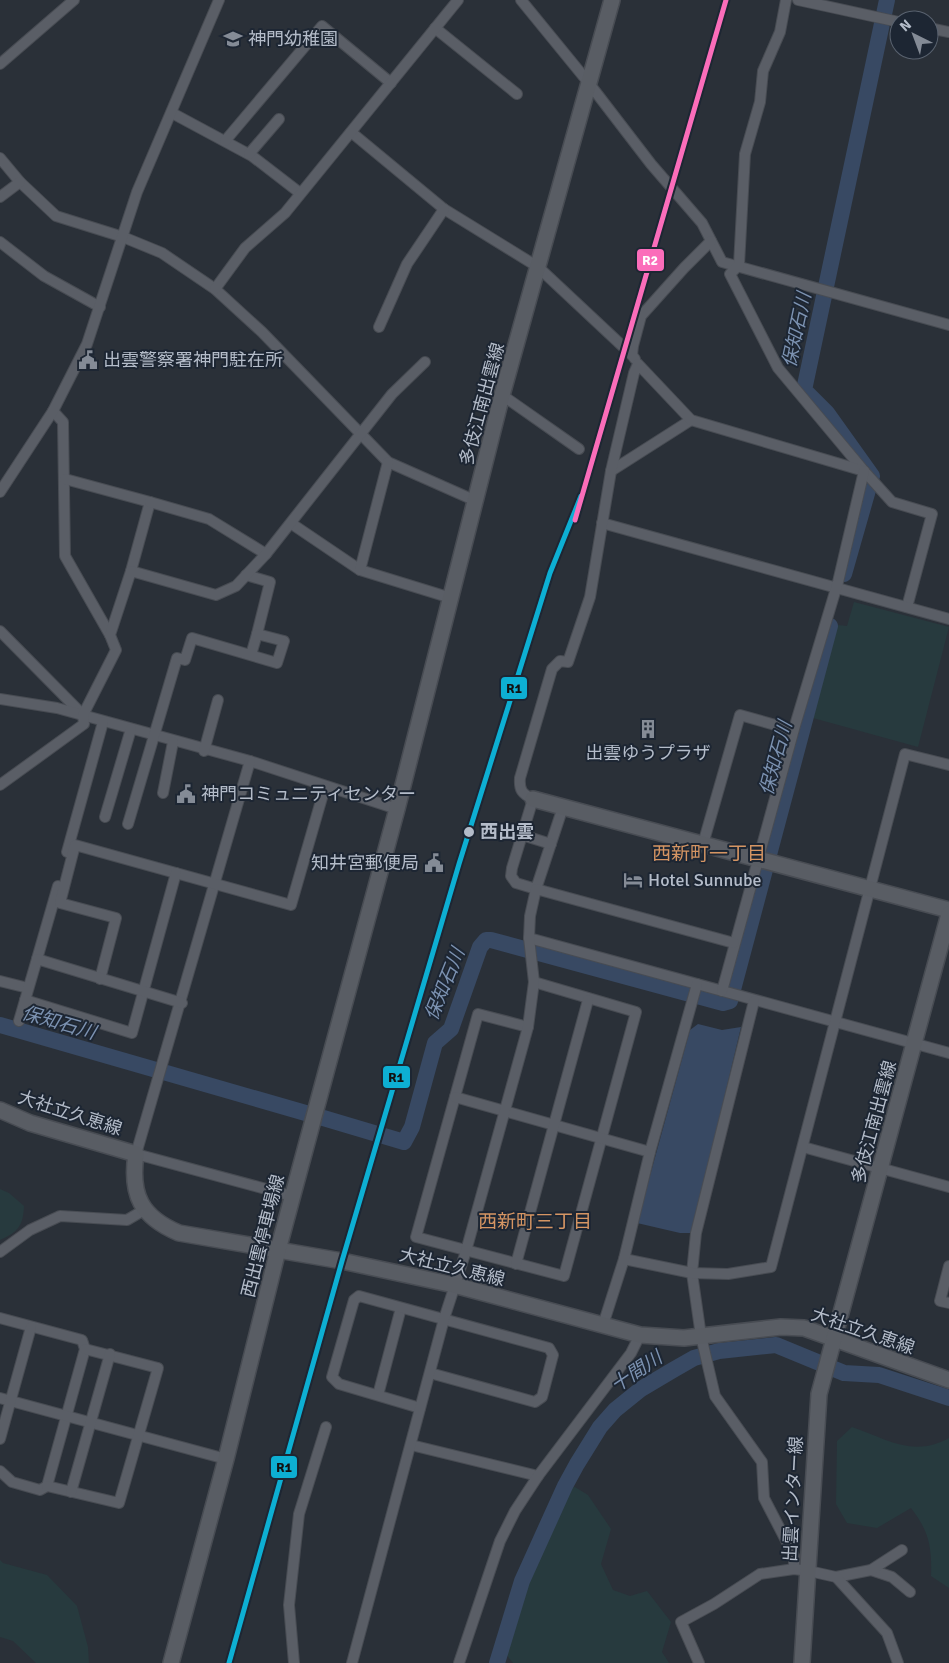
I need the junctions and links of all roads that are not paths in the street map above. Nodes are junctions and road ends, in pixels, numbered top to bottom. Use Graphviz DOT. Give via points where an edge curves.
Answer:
graph roads {
  1 [pos="74,0"];
  2 [pos="219,0"];
  3 [pos="521,0"];
  4 [pos="612,0"];
  5 [pos="786,0"];
  6 [pos="798,0"];
  7 [pos="451,2"];
  8 [pos="843,5"];
  9 [pos="889,19"];
  10 [pos="435,28"];
  11 [pos="0,64"];
  12 [pos="391,82"];
  13 [pos="588,82"];
  14 [pos="518,94"];
  15 [pos="172,113"];
  16 [pos="278,119"];
  17 [pos="351,132"];
  18 [pos="225,142"];
  19 [pos="249,154"];
  20 [pos="0,158"];
  21 [pos="20,182"];
  22 [pos="300,193"];
  23 [pos="0,197"];
  24 [pos="444,209"];
  25 [pos="123,237"];
  26 [pos="711,241"];
  27 [pos="0,242"];
  28 [pos="739,265"];
  29 [pos="538,268"];
  30 [pos="215,289"];
  31 [pos="100,307"];
  32 [pos="949,324"];
  33 [pos="379,327"];
  34 [pos="635,360"];
  35 [pos="425,362"];
  36 [pos="502,395"];
  37 [pos="53,411"];
  38 [pos="690,420"];
  39 [pos="360,433"];
  40 [pos="579,449"];
  41 [pos="388,462"];
  42 [pos="864,471"];
  43 [pos="611,472"];
  44 [pos="65,479"];
  45 [pos="0,492"];
  46 [pos="476,501"];
  47 [pos="150,502"];
  48 [pos="602,523"];
  49 [pos="292,524"];
  50 [pos="266,554"];
  51 [pos="360,570"];
  52 [pos="131,571"];
  53 [pos="246,575"];
  54 [pos="836,588"];
  55 [pos="451,598"];
  56 [pos="907,607"];
  57 [pos="949,619"];
  58 [pos="0,631"];
  59 [pos="257,634"];
  60 [pos="110,635"];
  61 [pos="251,655"];
  62 [pos="0,698"];
  63 [pos="218,700"];
  64 [pos="83,715"];
  65 [pos="103,722"];
  66 [pos="131,729"];
  67 [pos="793,730"];
  68 [pos="153,736"];
  69 [pos="173,742"];
  70 [pos="204,751"];
  71 [pos="250,762"];
  72 [pos="949,766"];
  73 [pos="0,785"];
  74 [pos="325,787"];
  75 [pos="163,793"];
  76 [pos="533,799"];
  77 [pos="563,807"];
  78 [pos="395,814"];
  79 [pos="105,817"];
  80 [pos="128,824"];
  81 [pos="522,835"];
  82 [pos="551,844"];
  83 [pos="703,844"];
  84 [pos="71,850"];
  85 [pos="757,859"];
  86 [pos="176,873"];
  87 [pos="214,883"];
  88 [pos="870,888"];
  89 [pos="536,889"];
  90 [pos="949,910"];
  91 [pos="949,914"];
  92 [pos="529,938"];
  93 [pos="734,943"];
  94 [pos="37,959"];
  95 [pos="100,980"];
  96 [pos="0,981"];
  97 [pos="534,982"];
  98 [pos="697,984"];
  99 [pos="28,988"];
  100 [pos="145,990"];
  101 [pos="722,991"];
  102 [pos="25,1000"];
  103 [pos="588,1000"];
  104 [pos="754,1002"];
  105 [pos="182,1003"];
  106 [pos="19,1021"];
  107 [pos="834,1021"];
  108 [pos="528,1026"];
  109 [pos="915,1044"];
  110 [pos="949,1053"];
  111 [pos="455,1097"];
  112 [pos="0,1110"];
  113 [pos="506,1111"];
  114 [pos="554,1125"];
  115 [pos="603,1139"];
  116 [pos="803,1147"];
  117 [pos="650,1152"];
  118 [pos="136,1154"];
  119 [pos="881,1169"];
  120 [pos="949,1187"];
  121 [pos="292,1196"];
  122 [pos="144,1210"];
  123 [pos="278,1250"];
  124 [pos="466,1251"];
  125 [pos="0,1252"];
  126 [pos="624,1259"];
  127 [pos="516,1264"];
  128 [pos="949,1266"];
  129 [pos="692,1273"];
  130 [pos="454,1285"];
  131 [pos="949,1303"];
  132 [pos="401,1308"];
  133 [pos="0,1318"];
  134 [pos="444,1319"];
  135 [pos="603,1325"];
  136 [pos="32,1327"];
  137 [pos="640,1335"];
  138 [pos="701,1336"];
  139 [pos="833,1339"];
  140 [pos="86,1348"];
  141 [pos="110,1354"];
  142 [pos="430,1373"];
  143 [pos="949,1380"];
  144 [pos="378,1395"];
  145 [pos="0,1398"];
  146 [pos="10,1401"];
  147 [pos="420,1408"];
  148 [pos="67,1416"];
  149 [pos="90,1423"];
  150 [pos="326,1427"];
  151 [pos="138,1436"];
  152 [pos="0,1439"];
  153 [pos="411,1445"];
  154 [pos="226,1459"];
  155 [pos="0,1471"];
  156 [pos="538,1476"];
  157 [pos="48,1486"];
  158 [pos="71,1492"];
  159 [pos="902,1550"];
  160 [pos="801,1570"];
  161 [pos="871,1570"];
  162 [pos="836,1577"];
  163 [pos="910,1592"];
  164 [pos="171,1663"];
  165 [pos="294,1663"];
  166 [pos="352,1663"];
  167 [pos="459,1663"];
  168 [pos="699,1663"];
  169 [pos="802,1663"];
  170 [pos="898,1663"];
  1 -- 11 [label="street"];
  2 -- 15 [label="street"];
  3 -- 13 [label="street"];
  4 -- 13 [label="main road, 多伎江南出雲線"];
  5 -- 28 [label="street" via="780,32 763,71 760,102 745,154"];
  6 -- 8 [label="street"];
  7 -- 10 [label="street"];
  8 -- 9 [label="street"];
  10 -- 12 [label="street"];
  10 -- 14 [label="street"];
  12 -- 17 [label="street"];
  12 -- 18 [label="street" via="322,26"];
  13 -- 26 [label="street" via="651,164 702,223"];
  13 -- 29 [label="main road, 多伎江南出雲線"];
  15 -- 18 [label="street"];
  15 -- 25 [label="street" via="138,192"];
  16 -- 19 [label="street"];
  17 -- 22 [label="street"];
  17 -- 24 [label="street"];
  18 -- 19 [label="street"];
  19 -- 22 [label="street"];
  20 -- 21 [label="street"];
  21 -- 23 [label="street"];
  21 -- 25 [label="street" via="56,216"];
  22 -- 30 [label="street" via="285,213 245,248"];
  24 -- 29 [label="street"];
  24 -- 33 [label="street" via="407,264"];
  25 -- 30 [label="street" via="162,253"];
  25 -- 31 [label="street"];
  26 -- 28 [label="street" via="722,262"];
  26 -- 34 [label="street" via="641,316 636,330"];
  27 -- 31 [label="street" via="44,276"];
  28 -- 32 [label="street"];
  28 -- 42 [label="street" via="730,274 778,368"];
  29 -- 34 [label="street"];
  29 -- 36 [label="main road, 多伎江南出雲線"];
  30 -- 39 [label="street" via="262,332"];
  31 -- 37 [label="street" via="87,344"];
  34 -- 38 [label="street"];
  34 -- 43 [label="street"];
  35 -- 39 [label="street" via="392,394"];
  36 -- 40 [label="street"];
  36 -- 46 [label="main road, 多伎江南出雲線"];
  37 -- 44 [label="street" via="63,422"];
  37 -- 45 [label="street"];
  38 -- 42 [label="street"];
  38 -- 43 [label="street"];
  39 -- 41 [label="street"];
  39 -- 49 [label="street"];
  41 -- 46 [label="street"];
  41 -- 51 [label="street"];
  42 -- 54 [label="street"];
  42 -- 56 [label="street" via="892,502 932,514"];
  43 -- 48 [label="street"];
  44 -- 47 [label="street"];
  44 -- 60 [label="street" via="65,556"];
  46 -- 55 [label="main road, 多伎江南出雲線"];
  47 -- 50 [label="street" via="209,519"];
  47 -- 52 [label="street"];
  48 -- 54 [label="street"];
  48 -- 76 [label="street" via="590,597 568,662 560,661 552,669 520,778 519,788"];
  49 -- 50 [label="street"];
  49 -- 51 [label="street"];
  50 -- 53 [label="street"];
  51 -- 55 [label="street"];
  52 -- 53 [label="street" via="216,595 236,586"];
  52 -- 60 [label="street"];
  53 -- 59 [label="street" via="270,582"];
  54 -- 56 [label="street"];
  54 -- 67 [label="street"];
  55 -- 78 [label="main road, 多伎江南出雲線"];
  56 -- 57 [label="street"];
  58 -- 64 [label="street"];
  59 -- 61 [label="street"];
  59 -- 61 [label="street" via="284,641 277,663"];
  60 -- 64 [label="street" via="116,650"];
  61 -- 68 [label="street" via="192,638 185,660 177,658"];
  62 -- 64 [label="street"];
  63 -- 70 [label="street"];
  64 -- 65 [label="street"];
  64 -- 73 [label="street" via="84,724"];
  65 -- 66 [label="street"];
  65 -- 84 [label="street"];
  66 -- 68 [label="street"];
  66 -- 79 [label="street"];
  67 -- 83 [label="street" via="740,715"];
  67 -- 85 [label="street"];
  68 -- 69 [label="street"];
  68 -- 80 [label="street"];
  69 -- 70 [label="street"];
  69 -- 75 [label="street"];
  70 -- 71 [label="street"];
  71 -- 74 [label="street"];
  71 -- 87 [label="street"];
  72 -- 88 [label="street" via="905,754"];
  74 -- 78 [label="street"];
  74 -- 87 [label="street" via="291,905"];
  76 -- 77 [label="main road"];
  76 -- 81 [label="street"];
  77 -- 82 [label="street"];
  77 -- 83 [label="main road"];
  78 -- 121 [label="main road, 西出雲停車場線"];
  81 -- 82 [label="street"];
  81 -- 89 [label="street" via="512,876 516,883"];
  82 -- 89 [label="street"];
  83 -- 85 [label="main road"];
  84 -- 86 [label="street" via="75,845"];
  84 -- 94 [label="street"];
  84 -- 95 [label="street" via="60,903 116,918"];
  85 -- 88 [label="main road"];
  85 -- 93 [label="street"];
  86 -- 87 [label="street"];
  86 -- 100 [label="street"];
  87 -- 105 [label="street"];
  88 -- 90 [label="main road"];
  88 -- 107 [label="street"];
  89 -- 92 [label="street"];
  89 -- 93 [label="street"];
  91 -- 109 [label="main road, 多伎江南出雲線"];
  92 -- 97 [label="street"];
  92 -- 98 [label="street"];
  93 -- 101 [label="street"];
  94 -- 95 [label="street"];
  94 -- 99 [label="street"];
  95 -- 100 [label="street"];
  96 -- 99 [label="street"];
  97 -- 103 [label="street"];
  97 -- 108 [label="street"];
  98 -- 101 [label="street"];
  98 -- 117 [label="street"];
  99 -- 102 [label="street"];
  100 -- 102 [label="street" via="132,1033"];
  100 -- 105 [label="street"];
  101 -- 104 [label="street"];
  102 -- 106 [label="street"];
  103 -- 114 [label="street"];
  103 -- 115 [label="street" via="636,1012"];
  104 -- 107 [label="street"];
  104 -- 129 [label="street" via="696,1233"];
  105 -- 118 [label="street"];
  107 -- 109 [label="street"];
  107 -- 116 [label="street"];
  108 -- 111 [label="street" via="478,1014"];
  108 -- 113 [label="street"];
  109 -- 110 [label="street"];
  109 -- 119 [label="main road, 多伎江南出雲線"];
  111 -- 113 [label="street"];
  111 -- 124 [label="street" via="416,1237"];
  112 -- 118 [label="main road, 大社立久恵線" via="30,1123"];
  113 -- 114 [label="street"];
  113 -- 124 [label="street"];
  114 -- 115 [label="street"];
  114 -- 127 [label="street"];
  115 -- 117 [label="street"];
  115 -- 127 [label="street" via="564,1276"];
  116 -- 119 [label="street"];
  116 -- 129 [label="street" via="771,1267 728,1274"];
  117 -- 126 [label="street"];
  118 -- 121 [label="street"];
  118 -- 122 [label="main road, 大社立久恵線" via="134,1187"];
  119 -- 120 [label="street"];
  119 -- 139 [label="main road, 多伎江南出雲線"];
  121 -- 123 [label="main road, 西出雲停車場線"];
  122 -- 123 [label="main road, 大社立久恵線" via="156,1221 179,1233"];
  122 -- 125 [label="street" via="127,1220 60,1216 30,1230"];
  123 -- 130 [label="main road, 大社立久恵線"];
  123 -- 154 [label="main road, 西出雲停車場線"];
  124 -- 127 [label="street"];
  124 -- 130 [label="street"];
  126 -- 129 [label="street"];
  126 -- 135 [label="street"];
  128 -- 131 [label="street" via="940,1301"];
  129 -- 138 [label="street"];
  130 -- 134 [label="street"];
  130 -- 135 [label="main road, 大社立久恵線"];
  132 -- 134 [label="street"];
  132 -- 144 [label="street"];
  132 -- 144 [label="street" via="360,1296 354,1300 332,1377 338,1384"];
  133 -- 136 [label="street"];
  134 -- 142 [label="street"];
  134 -- 142 [label="street" via="549,1348 553,1355 542,1397 535,1402"];
  135 -- 137 [label="main road, 大社立久恵線"];
  136 -- 140 [label="street" via="82,1340"];
  136 -- 146 [label="street"];
  137 -- 138 [label="main road, 大社立久恵線"];
  137 -- 156 [label="street" via="631,1353"];
  138 -- 139 [label="main road, 大社立久恵線" via="781,1327 804,1328"];
  138 -- 160 [label="street" via="715,1396 762,1462 764,1498"];
  139 -- 143 [label="main road, 大社立久恵線"];
  139 -- 160 [label="main road, 出雲インター線" via="822,1381"];
  140 -- 141 [label="street"];
  140 -- 148 [label="street"];
  141 -- 149 [label="street"];
  141 -- 151 [label="street" via="158,1368"];
  142 -- 147 [label="street"];
  144 -- 147 [label="street"];
  145 -- 146 [label="street"];
  146 -- 148 [label="street"];
  146 -- 152 [label="street"];
  147 -- 153 [label="street"];
  148 -- 149 [label="street"];
  148 -- 157 [label="street"];
  149 -- 151 [label="street"];
  149 -- 158 [label="street"];
  150 -- 165 [label="street" via="299,1514 289,1605"];
  151 -- 154 [label="street"];
  151 -- 158 [label="street" via="119,1504"];
  153 -- 156 [label="street"];
  153 -- 166 [label="street"];
  154 -- 164 [label="main road, 西出雲停車場線"];
  155 -- 157 [label="street" via="12,1482 40,1490"];
  156 -- 167 [label="street" via="500,1540"];
  157 -- 158 [label="street"];
  159 -- 161 [label="street"];
  160 -- 162 [label="street"];
  160 -- 168 [label="street" via="760,1574 681,1622"];
  160 -- 169 [label="main road, 出雲インター線"];
  161 -- 162 [label="street"];
  161 -- 163 [label="street" via="892,1576"];
  162 -- 170 [label="street" via="887,1633"];
}
